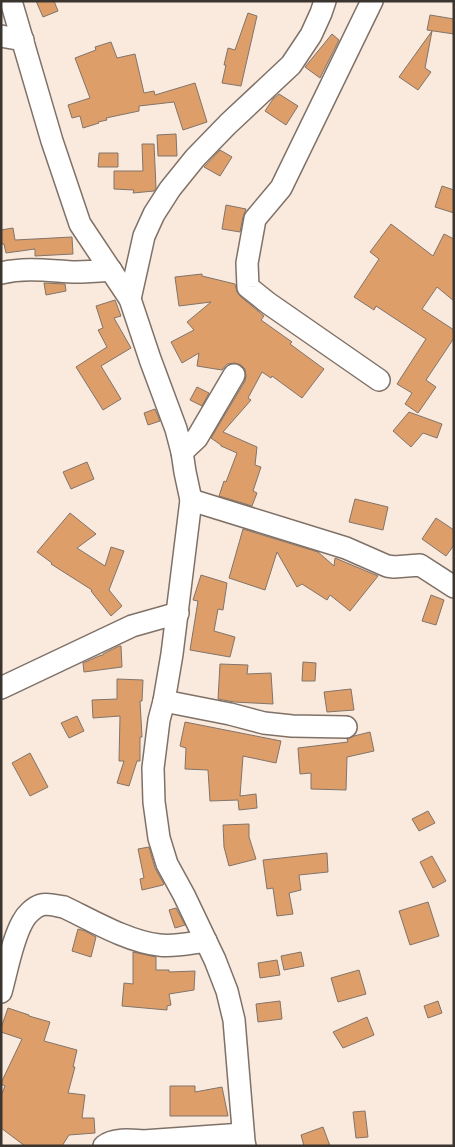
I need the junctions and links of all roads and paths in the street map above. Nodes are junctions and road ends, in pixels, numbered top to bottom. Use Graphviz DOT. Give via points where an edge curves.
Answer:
graph roads {
  1 [pos="11,1"];
  2 [pos="325,1"];
  3 [pos="372,1"];
  4 [pos="1,36"];
  5 [pos="23,40"];
  6 [pos="111,270"];
  7 [pos="1,273"];
  8 [pos="130,299"];
  9 [pos="234,375"];
  10 [pos="379,380"];
  11 [pos="182,452"];
  12 [pos="191,500"];
  13 [pos="454,587"];
  14 [pos="178,613"];
  15 [pos="1,688"];
  16 [pos="164,700"];
  17 [pos="346,727"];
  18 [pos="206,941"];
  19 [pos="1,992"];
  20 [pos="244,1140"];
  21 [pos="104,1146"];
  1 -- 5 [label="street"];
  2 -- 8 [label="street" via="311,35 290,65 228,124 170,188 144,236"];
  3 -- 10 [label="street" via="281,188 255,219 247,263 248,287"];
  4 -- 5 [label="street"];
  5 -- 6 [label="street" via="80,224"];
  6 -- 7 [label="street" via="30,269"];
  6 -- 8 [label="street"];
  8 -- 11 [label="street"];
  9 -- 11 [label="street" via="197,438"];
  11 -- 12 [label="street"];
  12 -- 13 [label="street" via="346,548 386,566 420,566"];
  12 -- 14 [label="street"];
  14 -- 15 [label="street" via="132,626"];
  14 -- 16 [label="street"];
  16 -- 17 [label="street" via="264,723"];
  16 -- 18 [label="street" via="158,720 154,768 159,838 168,864"];
  18 -- 19 [label="street" via="158,945 137,940 64,907 41,905 23,919"];
  18 -- 20 [label="street" via="227,991 234,1020"];
  20 -- 21 [label="street" via="127,1140"];
}
